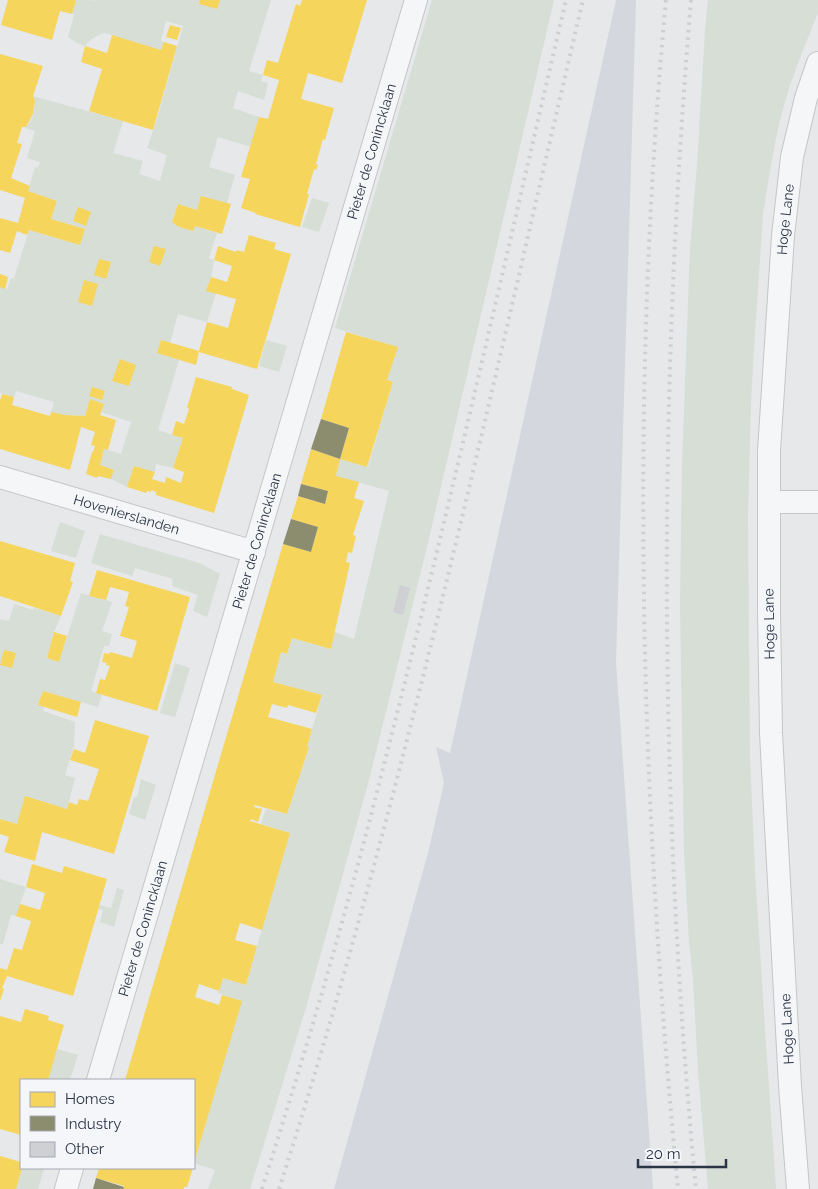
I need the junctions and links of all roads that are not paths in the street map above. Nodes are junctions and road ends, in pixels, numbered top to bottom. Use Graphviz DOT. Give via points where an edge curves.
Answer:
graph roads {
  1 [pos="416,0"];
  2 [pos="818,63"];
  3 [pos="0,477"];
  4 [pos="768,502"];
  5 [pos="818,502"];
  6 [pos="254,552"];
  7 [pos="98,1079"];
  8 [pos="72,1169"];
  9 [pos="66,1189"];
  10 [pos="798,1189"];
  1 -- 6 [label="street, Pieter de Conincklaan"];
  2 -- 4 [label="street, Hoge Lane" via="792,157 787,197 768,451"];
  3 -- 6 [label="street, Hovenierslanden"];
  4 -- 5 [label="street"];
  4 -- 10 [label="street, Hoge Lane" via="771,733"];
  6 -- 7 [label="street, Pieter de Conincklaan"];
  8 -- 9 [label="street"];
}
